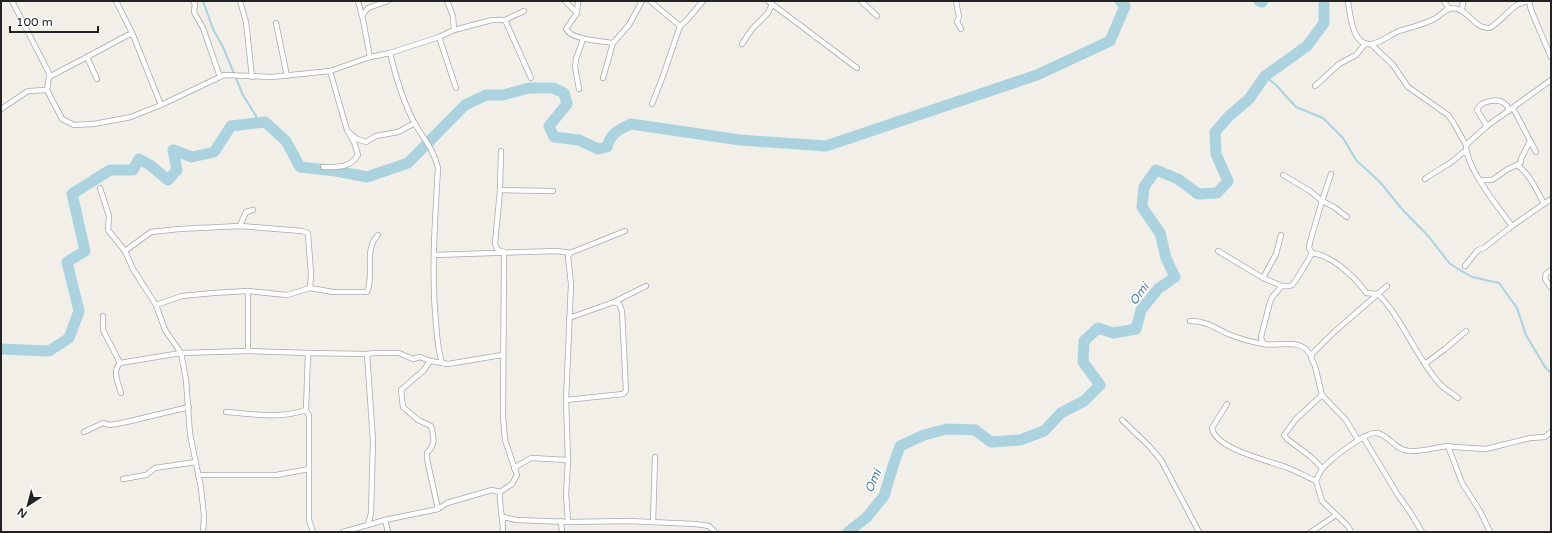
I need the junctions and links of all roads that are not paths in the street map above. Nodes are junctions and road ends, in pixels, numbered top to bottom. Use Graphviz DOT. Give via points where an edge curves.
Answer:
graph roads {
  1 [pos="12,1"];
  2 [pos="116,1"];
  3 [pos="193,1"];
  4 [pos="240,1"];
  5 [pos="358,1"];
  6 [pos="388,1"];
  7 [pos="447,1"];
  8 [pos="565,1"];
  9 [pos="578,1"];
  10 [pos="642,1"];
  11 [pos="650,1"];
  12 [pos="703,1"];
  13 [pos="861,1"];
  14 [pos="956,1"];
  15 [pos="1348,1"];
  16 [pos="1444,1"];
  17 [pos="1463,1"];
  18 [pos="1529,1"];
  19 [pos="770,3"];
  20 [pos="1449,9"];
  21 [pos="524,11"];
  22 [pos="1462,11"];
  23 [pos="577,13"];
  24 [pos="362,16"];
  25 [pos="878,16"];
  26 [pos="505,20"];
  27 [pos="276,23"];
  28 [pos="680,26"];
  29 [pos="961,29"];
  30 [pos="454,30"];
  31 [pos="133,35"];
  32 [pos="439,37"];
  33 [pos="583,39"];
  34 [pos="613,43"];
  35 [pos="742,44"];
  36 [pos="1364,44"];
  37 [pos="1371,44"];
  38 [pos="390,53"];
  39 [pos="86,57"];
  40 [pos="370,57"];
  41 [pos="1551,57"];
  42 [pos="857,68"];
  43 [pos="330,71"];
  44 [pos="252,76"];
  45 [pos="287,76"];
  46 [pos="49,77"];
  47 [pos="220,77"];
  48 [pos="531,78"];
  49 [pos="603,78"];
  50 [pos="97,79"];
  51 [pos="1551,80"];
  52 [pos="1315,86"];
  53 [pos="456,88"];
  54 [pos="579,89"];
  55 [pos="47,90"];
  56 [pos="652,104"];
  57 [pos="162,105"];
  58 [pos="1,109"];
  59 [pos="1511,110"];
  60 [pos="415,123"];
  61 [pos="1487,126"];
  62 [pos="347,130"];
  63 [pos="1530,140"];
  64 [pos="1466,145"];
  65 [pos="500,151"];
  66 [pos="1536,152"];
  67 [pos="1466,153"];
  68 [pos="1517,165"];
  69 [pos="323,168"];
  70 [pos="1331,174"];
  71 [pos="1282,175"];
  72 [pos="1425,179"];
  73 [pos="1480,180"];
  74 [pos="100,188"];
  75 [pos="500,190"];
  76 [pos="553,191"];
  77 [pos="1551,199"];
  78 [pos="1322,201"];
  79 [pos="1544,204"];
  80 [pos="253,210"];
  81 [pos="1347,217"];
  82 [pos="240,226"];
  83 [pos="1512,226"];
  84 [pos="625,231"];
  85 [pos="378,235"];
  86 [pos="1281,235"];
  87 [pos="125,251"];
  88 [pos="1218,251"];
  89 [pos="504,252"];
  90 [pos="1312,253"];
  91 [pos="570,254"];
  92 [pos="434,255"];
  93 [pos="1465,266"];
  94 [pos="1551,270"];
  95 [pos="1263,278"];
  96 [pos="646,286"];
  97 [pos="1282,286"];
  98 [pos="1388,286"];
  99 [pos="310,288"];
  100 [pos="1551,288"];
  101 [pos="248,291"];
  102 [pos="1378,294"];
  103 [pos="614,302"];
  104 [pos="156,305"];
  105 [pos="103,316"];
  106 [pos="569,318"];
  107 [pos="1190,321"];
  108 [pos="1466,331"];
  109 [pos="1265,344"];
  110 [pos="248,351"];
  111 [pos="181,353"];
  112 [pos="308,353"];
  113 [pos="367,354"];
  114 [pos="502,355"];
  115 [pos="1311,356"];
  116 [pos="430,361"];
  117 [pos="120,363"];
  118 [pos="442,363"];
  119 [pos="1426,363"];
  120 [pos="121,394"];
  121 [pos="1322,395"];
  122 [pos="1458,398"];
  123 [pos="566,400"];
  124 [pos="1227,404"];
  125 [pos="189,407"];
  126 [pos="306,410"];
  127 [pos="226,412"];
  128 [pos="1122,420"];
  129 [pos="84,432"];
  130 [pos="1551,432"];
  131 [pos="1363,437"];
  132 [pos="1358,440"];
  133 [pos="1448,446"];
  134 [pos="655,457"];
  135 [pos="568,460"];
  136 [pos="196,462"];
  137 [pos="514,468"];
  138 [pos="1322,468"];
  139 [pos="309,469"];
  140 [pos="198,475"];
  141 [pos="123,479"];
  142 [pos="1316,481"];
  143 [pos="500,492"];
  144 [pos="438,509"];
  145 [pos="1336,515"];
  146 [pos="385,520"];
  147 [pos="503,520"];
  148 [pos="561,521"];
  149 [pos="568,522"];
  150 [pos="653,522"];
  151 [pos="368,525"];
  152 [pos="203,532"];
  153 [pos="313,532"];
  154 [pos="343,532"];
  155 [pos="388,532"];
  156 [pos="503,532"];
  157 [pos="562,532"];
  158 [pos="713,532"];
  159 [pos="1199,532"];
  160 [pos="1311,532"];
  161 [pos="1351,532"];
  162 [pos="1422,532"];
  163 [pos="1490,532"];
  1 -- 46 [label="street"];
  2 -- 31 [label="street"];
  3 -- 47 [label="street" via="194,12 204,28"];
  4 -- 44 [label="street" via="246,22"];
  5 -- 24 [label="street"];
  6 -- 24 [label="street" via="368,8"];
  7 -- 30 [label="street" via="453,16"];
  8 -- 23 [label="street"];
  9 -- 23 [label="street"];
  10 -- 34 [label="street" via="629,25"];
  11 -- 28 [label="street"];
  12 -- 28 [label="street"];
  13 -- 25 [label="street"];
  14 -- 29 [label="street"];
  15 -- 36 [label="street" via="1354,31 1358,40"];
  16 -- 20 [label="street"];
  17 -- 22 [label="street"];
  18 -- 22 [label="street" via="1519,4 1489,28 1480,26"];
  18 -- 41 [label="street"];
  19 -- 35 [label="street" via="768,13"];
  19 -- 42 [label="street"];
  20 -- 22 [label="street"];
  20 -- 37 [label="street" via="1434,19"];
  21 -- 26 [label="street"];
  23 -- 33 [label="street" via="566,30"];
  24 -- 40 [label="street"];
  26 -- 30 [label="street" via="492,20"];
  26 -- 48 [label="street"];
  27 -- 45 [label="street"];
  28 -- 56 [label="street"];
  30 -- 32 [label="street"];
  31 -- 39 [label="street" via="128,35"];
  31 -- 57 [label="street"];
  32 -- 38 [label="street"];
  32 -- 53 [label="street"];
  33 -- 34 [label="street"];
  33 -- 54 [label="street" via="575,67"];
  34 -- 49 [label="street"];
  36 -- 37 [label="street"];
  36 -- 52 [label="street" via="1356,54 1339,64"];
  37 -- 64 [label="street" via="1393,65 1408,87 1448,115"];
  38 -- 40 [label="street"];
  38 -- 60 [label="street" via="398,84"];
  39 -- 46 [label="street"];
  39 -- 50 [label="street"];
  40 -- 43 [label="street"];
  43 -- 45 [label="street"];
  43 -- 62 [label="street"];
  44 -- 45 [label="street"];
  44 -- 47 [label="street"];
  46 -- 55 [label="street"];
  47 -- 57 [label="street"];
  51 -- 59 [label="street"];
  55 -- 57 [label="street" via="62,119 74,125 131,117"];
  55 -- 58 [label="street" via="28,91"];
  59 -- 61 [label="street"];
  59 -- 61 [label="street" via="1497,101 1488,101 1478,107 1476,110"];
  59 -- 63 [label="street"];
  60 -- 62 [label="street" via="398,132 376,136 366,142 357,139"];
  60 -- 92 [label="street" via="435,156 438,168"];
  61 -- 64 [label="street"];
  62 -- 69 [label="street" via="358,155 353,162"];
  63 -- 66 [label="street"];
  63 -- 68 [label="street" via="1522,162"];
  64 -- 67 [label="street"];
  65 -- 75 [label="street"];
  67 -- 72 [label="street" via="1462,152 1455,161"];
  67 -- 73 [label="street"];
  68 -- 73 [label="street" via="1492,180"];
  68 -- 79 [label="street" via="1528,176"];
  70 -- 78 [label="street"];
  71 -- 78 [label="street"];
  73 -- 83 [label="street"];
  74 -- 87 [label="street" via="109,216 108,230"];
  75 -- 76 [label="street"];
  75 -- 89 [label="street" via="495,244 498,250"];
  77 -- 79 [label="street"];
  78 -- 81 [label="street"];
  78 -- 90 [label="street" via="1310,242 1309,248"];
  79 -- 83 [label="street"];
  80 -- 82 [label="street" via="246,212"];
  82 -- 87 [label="street" via="179,228 151,232"];
  82 -- 99 [label="street" via="308,233"];
  83 -- 93 [label="street" via="1478,250"];
  84 -- 91 [label="street"];
  85 -- 99 [label="street" via="374,238 370,251 370,285 367,292 333,292"];
  86 -- 95 [label="street" via="1276,254"];
  87 -- 104 [label="street" via="133,269"];
  88 -- 95 [label="street"];
  89 -- 91 [label="street" via="557,251"];
  89 -- 92 [label="street"];
  89 -- 114 [label="street"];
  90 -- 97 [label="street" via="1295,282"];
  90 -- 102 [label="street" via="1339,265 1363,287 1366,293"];
  91 -- 106 [label="street"];
  92 -- 118 [label="street" via="433,300"];
  94 -- 100 [label="street" via="1545,279"];
  95 -- 97 [label="street"];
  96 -- 103 [label="street"];
  97 -- 109 [label="street" via="1270,302 1261,337"];
  98 -- 102 [label="street"];
  99 -- 101 [label="street" via="287,295"];
  101 -- 104 [label="street" via="182,296"];
  101 -- 110 [label="street"];
  102 -- 115 [label="street"];
  102 -- 119 [label="street" via="1398,319"];
  103 -- 106 [label="street"];
  103 -- 123 [label="street" via="619,304 622,311 626,391 623,394"];
  104 -- 111 [label="street" via="166,330"];
  105 -- 117 [label="street" via="103,330"];
  106 -- 123 [label="street"];
  107 -- 109 [label="street" via="1205,322 1228,334"];
  108 -- 119 [label="street"];
  109 -- 115 [label="street" via="1298,344"];
  110 -- 111 [label="street"];
  110 -- 112 [label="street"];
  111 -- 117 [label="street"];
  111 -- 125 [label="street"];
  112 -- 113 [label="street"];
  112 -- 126 [label="street"];
  113 -- 116 [label="street" via="399,353 412,359 420,357"];
  113 -- 151 [label="street" via="373,441 371,513"];
  114 -- 118 [label="street"];
  114 -- 137 [label="street" via="504,440"];
  115 -- 121 [label="street"];
  116 -- 118 [label="street"];
  116 -- 144 [label="street" via="424,370 401,390 403,407 418,420 431,426 434,439 432,448 426,453"];
  117 -- 120 [label="street" via="115,372"];
  119 -- 122 [label="street" via="1439,383"];
  121 -- 132 [label="street" via="1346,420"];
  121 -- 138 [label="street" via="1296,419 1284,435"];
  123 -- 135 [label="street"];
  124 -- 142 [label="street" via="1212,428 1217,438 1244,454"];
  125 -- 129 [label="street" via="122,423 103,423"];
  125 -- 136 [label="street" via="190,434"];
  126 -- 127 [label="street" via="280,416"];
  126 -- 139 [label="street" via="309,416"];
  128 -- 159 [label="street" via="1161,460"];
  130 -- 133 [label="street" via="1545,437 1530,438 1486,450"];
  131 -- 132 [label="street"];
  131 -- 133 [label="street" via="1378,433 1398,448 1409,451"];
  131 -- 162 [label="street"];
  132 -- 138 [label="street"];
  133 -- 163 [label="street" via="1462,483"];
  134 -- 150 [label="street"];
  135 -- 137 [label="street" via="531,458"];
  135 -- 149 [label="street"];
  136 -- 140 [label="street"];
  136 -- 141 [label="street" via="155,468 146,475"];
  137 -- 143 [label="street" via="517,475 512,484"];
  138 -- 142 [label="street"];
  139 -- 140 [label="street" via="276,475"];
  139 -- 153 [label="street" via="309,520"];
  140 -- 152 [label="street" via="204,516"];
  142 -- 145 [label="street" via="1322,501"];
  143 -- 144 [label="street" via="492,490 462,498"];
  143 -- 147 [label="street"];
  144 -- 146 [label="street"];
  145 -- 160 [label="street"];
  145 -- 161 [label="street"];
  146 -- 151 [label="street"];
  146 -- 155 [label="street"];
  147 -- 148 [label="street" via="503,517 517,520"];
  147 -- 156 [label="street"];
  148 -- 149 [label="street"];
  148 -- 157 [label="street"];
  149 -- 150 [label="street"];
  150 -- 158 [label="street" via="709,526"];
  151 -- 154 [label="street"];
}
